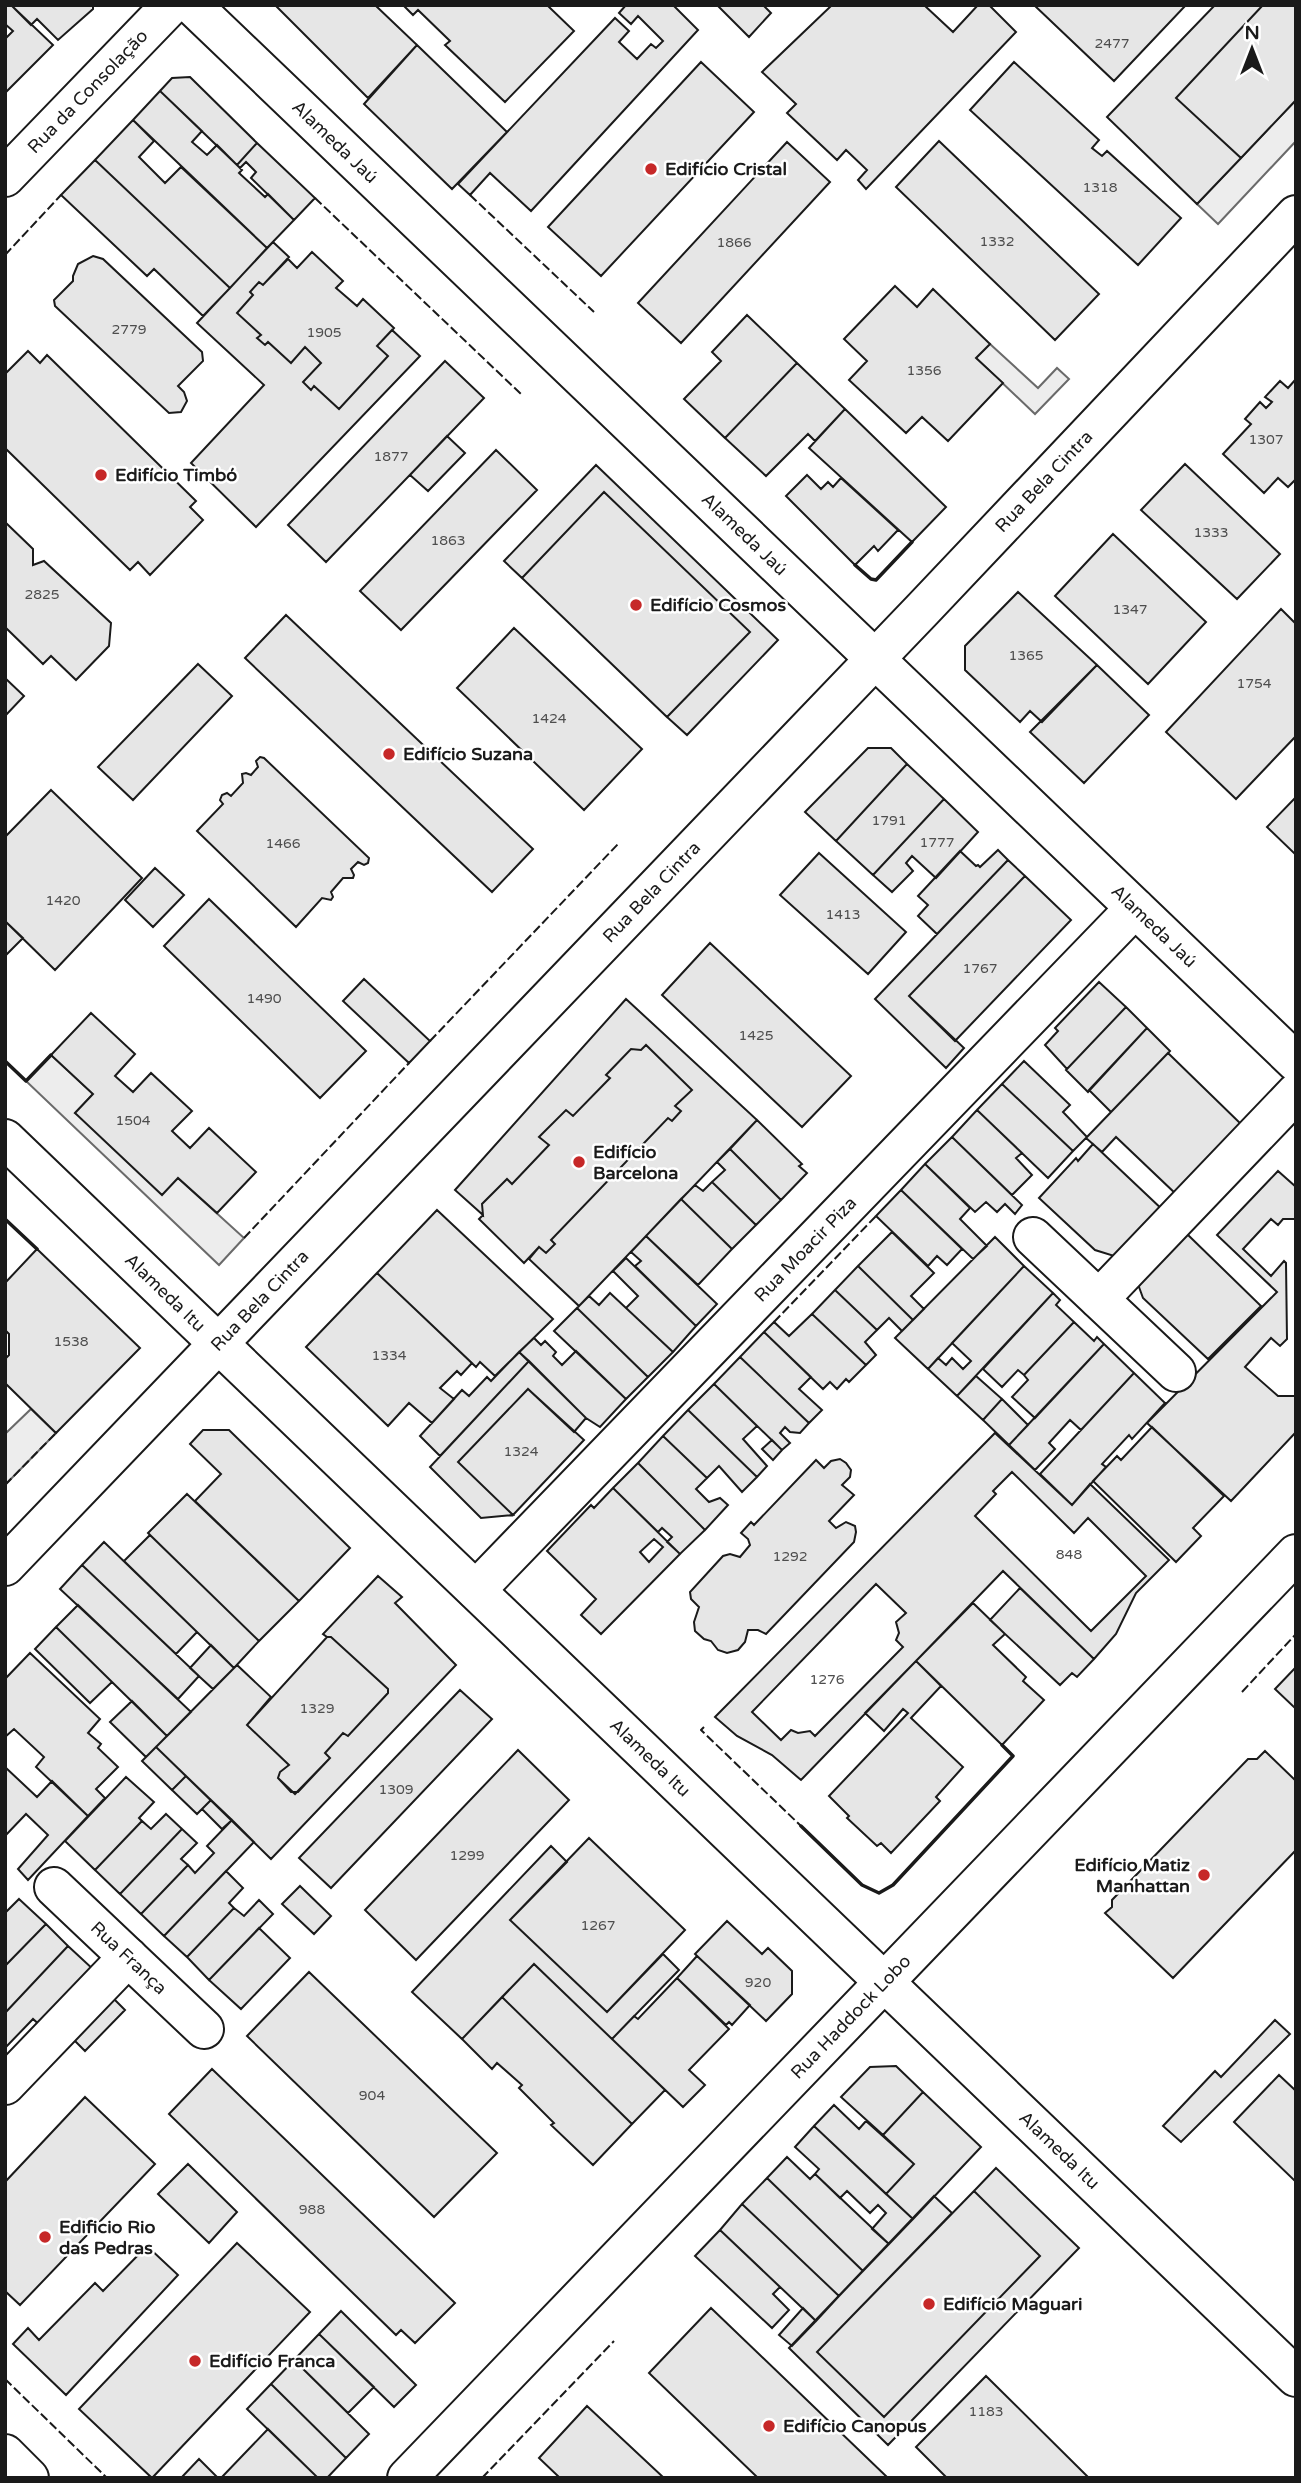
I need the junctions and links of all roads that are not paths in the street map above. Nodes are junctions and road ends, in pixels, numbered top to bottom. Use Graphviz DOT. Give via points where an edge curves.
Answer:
graph roads {
  1 [pos="171,5"];
  2 [pos="192,5"];
  3 [pos="5,177"];
  4 [pos="1296,215"];
  5 [pos="875,660"];
  6 [pos="1135,908"];
  7 [pos="1296,1062"];
  8 [pos="1296,1093"];
  9 [pos="5,1139"];
  10 [pos="1033,1237"];
  11 [pos="1099,1299"];
  12 [pos="218,1344"];
  13 [pos="1176,1372"];
  14 [pos="1296,1555"];
  15 [pos="5,1566"];
  16 [pos="476,1590"];
  17 [pos="54,1887"];
  18 [pos="128,1957"];
  19 [pos="884,1982"];
  20 [pos="204,2029"];
  21 [pos="5,2085"];
  22 [pos="1296,2376"];
  23 [pos="5,2455"];
  24 [pos="29,2478"];
  25 [pos="407,2478"];
  1 -- 3 [label="street, Rua da Consolação"];
  2 -- 5 [label="street, Alameda Jaú"];
  4 -- 5 [label="street, Rua Bela Cintra"];
  5 -- 6 [label="street, Alameda Jaú"];
  5 -- 12 [label="street, Rua Bela Cintra"];
  6 -- 7 [label="street, Alameda Jaú"];
  6 -- 16 [label="street, Rua Moacir Piza"];
  8 -- 11 [label="street"];
  9 -- 12 [label="street, Alameda Itu"];
  10 -- 11 [label="street"];
  11 -- 13 [label="street"];
  12 -- 15 [label="street, Rua Bela Cintra"];
  12 -- 16 [label="street, Alameda Itu"];
  14 -- 19 [label="street, Rua Haddock Lobo"];
  16 -- 19 [label="street, Alameda Itu"];
  17 -- 18 [label="street, Rua França"];
  18 -- 20 [label="street, Rua França"];
  18 -- 21 [label="street"];
  19 -- 22 [label="street, Alameda Itu"];
  19 -- 25 [label="street, Rua Haddock Lobo"];
  23 -- 24 [label="street"];
}
